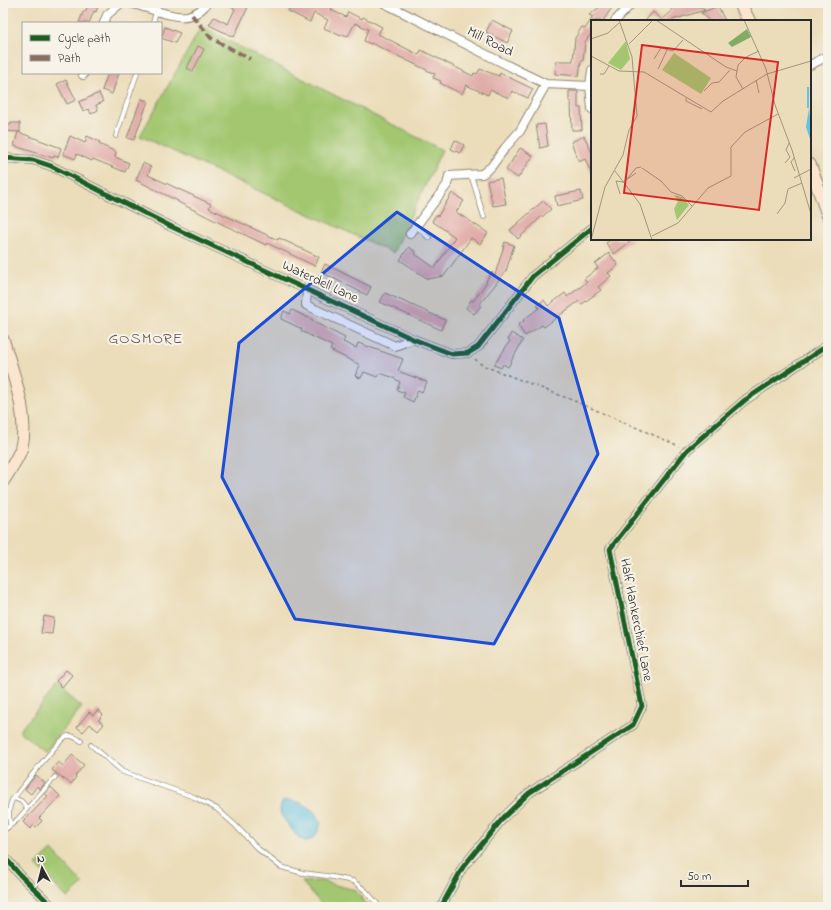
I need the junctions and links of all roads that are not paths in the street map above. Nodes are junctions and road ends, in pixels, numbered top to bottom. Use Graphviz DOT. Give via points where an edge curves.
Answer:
graph roads {
  1 [pos="120,3"];
  2 [pos="130,3"];
  3 [pos="207,3"];
  4 [pos="384,3"];
  5 [pos="632,3"];
  6 [pos="740,3"];
  7 [pos="156,11"];
  8 [pos="616,20"];
  9 [pos="748,20"];
  10 [pos="104,22"];
  11 [pos="153,22"];
  12 [pos="828,56"];
  13 [pos="811,64"];
  14 [pos="137,74"];
  15 [pos="591,78"];
  16 [pos="546,84"];
  17 [pos="590,86"];
  18 [pos="591,97"];
  19 [pos="116,136"];
  20 [pos="3,158"];
  21 [pos="811,168"];
  22 [pos="471,175"];
  23 [pos="828,216"];
  24 [pos="484,217"];
  25 [pos="416,226"];
  26 [pos="591,229"];
  27 [pos="410,234"];
  28 [pos="429,238"];
  29 [pos="307,289"];
  30 [pos="3,340"];
  31 [pos="413,340"];
  32 [pos="828,345"];
  33 [pos="3,481"];
  34 [pos="82,741"];
  35 [pos="91,744"];
  36 [pos="55,777"];
  37 [pos="14,798"];
  38 [pos="27,808"];
  39 [pos="10,825"];
  40 [pos="3,831"];
  41 [pos="3,855"];
  42 [pos="53,907"];
  43 [pos="380,907"];
  44 [pos="440,907"];
  1 -- 10 [label="street" via="107,15"];
  2 -- 7 [label="street"];
  3 -- 7 [label="street" via="192,15 177,17"];
  4 -- 16 [label="street, Mill Road"];
  5 -- 8 [label="street"];
  6 -- 9 [label="street"];
  7 -- 11 [label="lane"];
  12 -- 13 [label="street"];
  14 -- 19 [label="lane"];
  15 -- 17 [label="street"];
  16 -- 17 [label="street, Mill Road"];
  16 -- 22 [label="street" via="520,131 491,167 482,174"];
  17 -- 18 [label="street"];
  20 -- 29 [label="street, Waterdell Lane" via="33,160 51,166 170,226"];
  21 -- 23 [label="street"];
  22 -- 24 [label="lane"];
  22 -- 25 [label="street" via="449,176 447,185"];
  25 -- 27 [label="street"];
  25 -- 28 [label="lane"];
  26 -- 31 [label="street, Waterdell Lane" via="533,276 478,347 468,353 452,354"];
  29 -- 31 [label="street, Waterdell Lane"];
  29 -- 31 [label="street" via="306,305 395,346"];
  30 -- 33 [label="street" via="18,389 24,430 21,449"];
  32 -- 44 [label="street, Half Hankerchief Lane" via="745,400 687,450 610,549 642,706 633,725 529,793 504,817 463,867"];
  34 -- 37 [label="lane" via="72,735 63,739"];
  35 -- 43 [label="lane" via="123,772 194,797 217,809 257,848 281,867 353,881"];
  36 -- 38 [label="lane"];
  37 -- 38 [label="lane"];
  37 -- 39 [label="lane" via="8,807"];
  38 -- 39 [label="lane"];
  39 -- 40 [label="lane"];
  41 -- 42 [label="street"];
}
